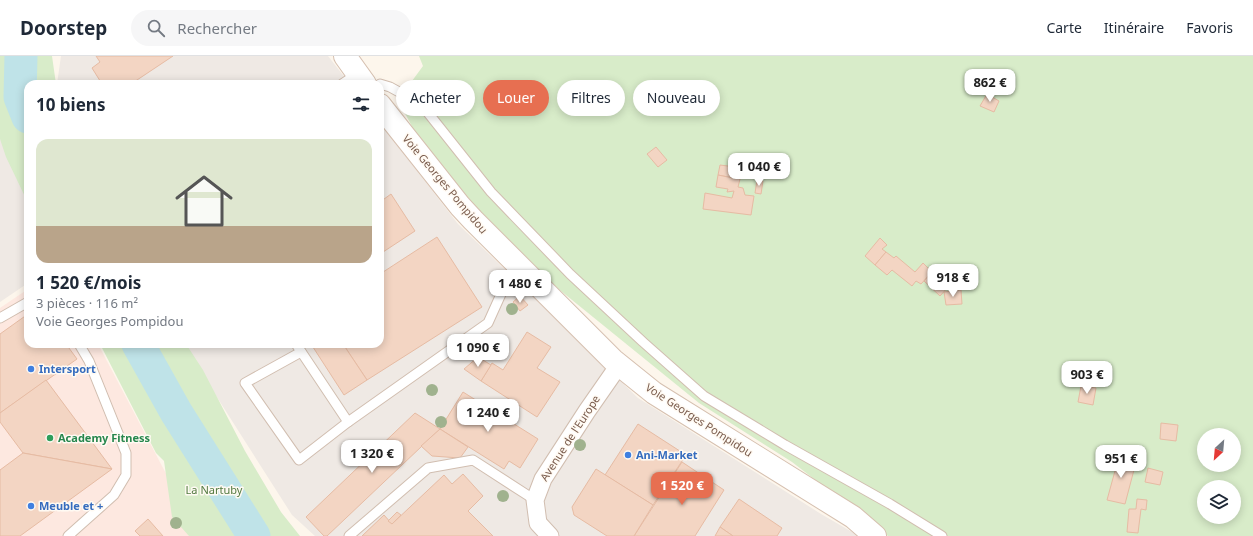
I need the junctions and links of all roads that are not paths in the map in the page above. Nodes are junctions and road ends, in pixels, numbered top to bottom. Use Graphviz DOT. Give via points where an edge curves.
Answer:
graph roads {
  1 [pos="344,56"];
  2 [pos="363,80"];
  3 [pos="384,86"];
  4 [pos="384,109"];
  5 [pos="515,263"];
  6 [pos="24,304"];
  7 [pos="0,318"];
  8 [pos="82,348"];
  9 [pos="298,348"];
  10 [pos="619,365"];
  11 [pos="348,422"];
  12 [pos="535,500"];
  13 [pos="68,536"];
  14 [pos="349,536"];
  15 [pos="550,536"];
  16 [pos="875,536"];
  17 [pos="942,536"];
  1 -- 2 [label="street"];
  3 -- 17 [label="lane" via="422,104 492,192 570,274 704,396"];
  4 -- 5 [label="street, Voie Georges Pompidou" via="460,206"];
  5 -- 10 [label="street, Voie Georges Pompidou"];
  5 -- 11 [label="lane" via="488,323"];
  6 -- 7 [label="lane"];
  8 -- 13 [label="lane" via="126,453 126,475 114,495"];
  9 -- 11 [label="lane"];
  9 -- 11 [label="lane" via="245,383 299,460"];
  10 -- 12 [label="street, Avenue de l'Europe" via="542,479"];
  10 -- 16 [label="street, Voie Georges Pompidou" via="654,393 853,517"];
  12 -- 14 [label="lane" via="473,460 428,468"];
  12 -- 15 [label="street, Avenue de l'Europe" via="538,523"];
}
